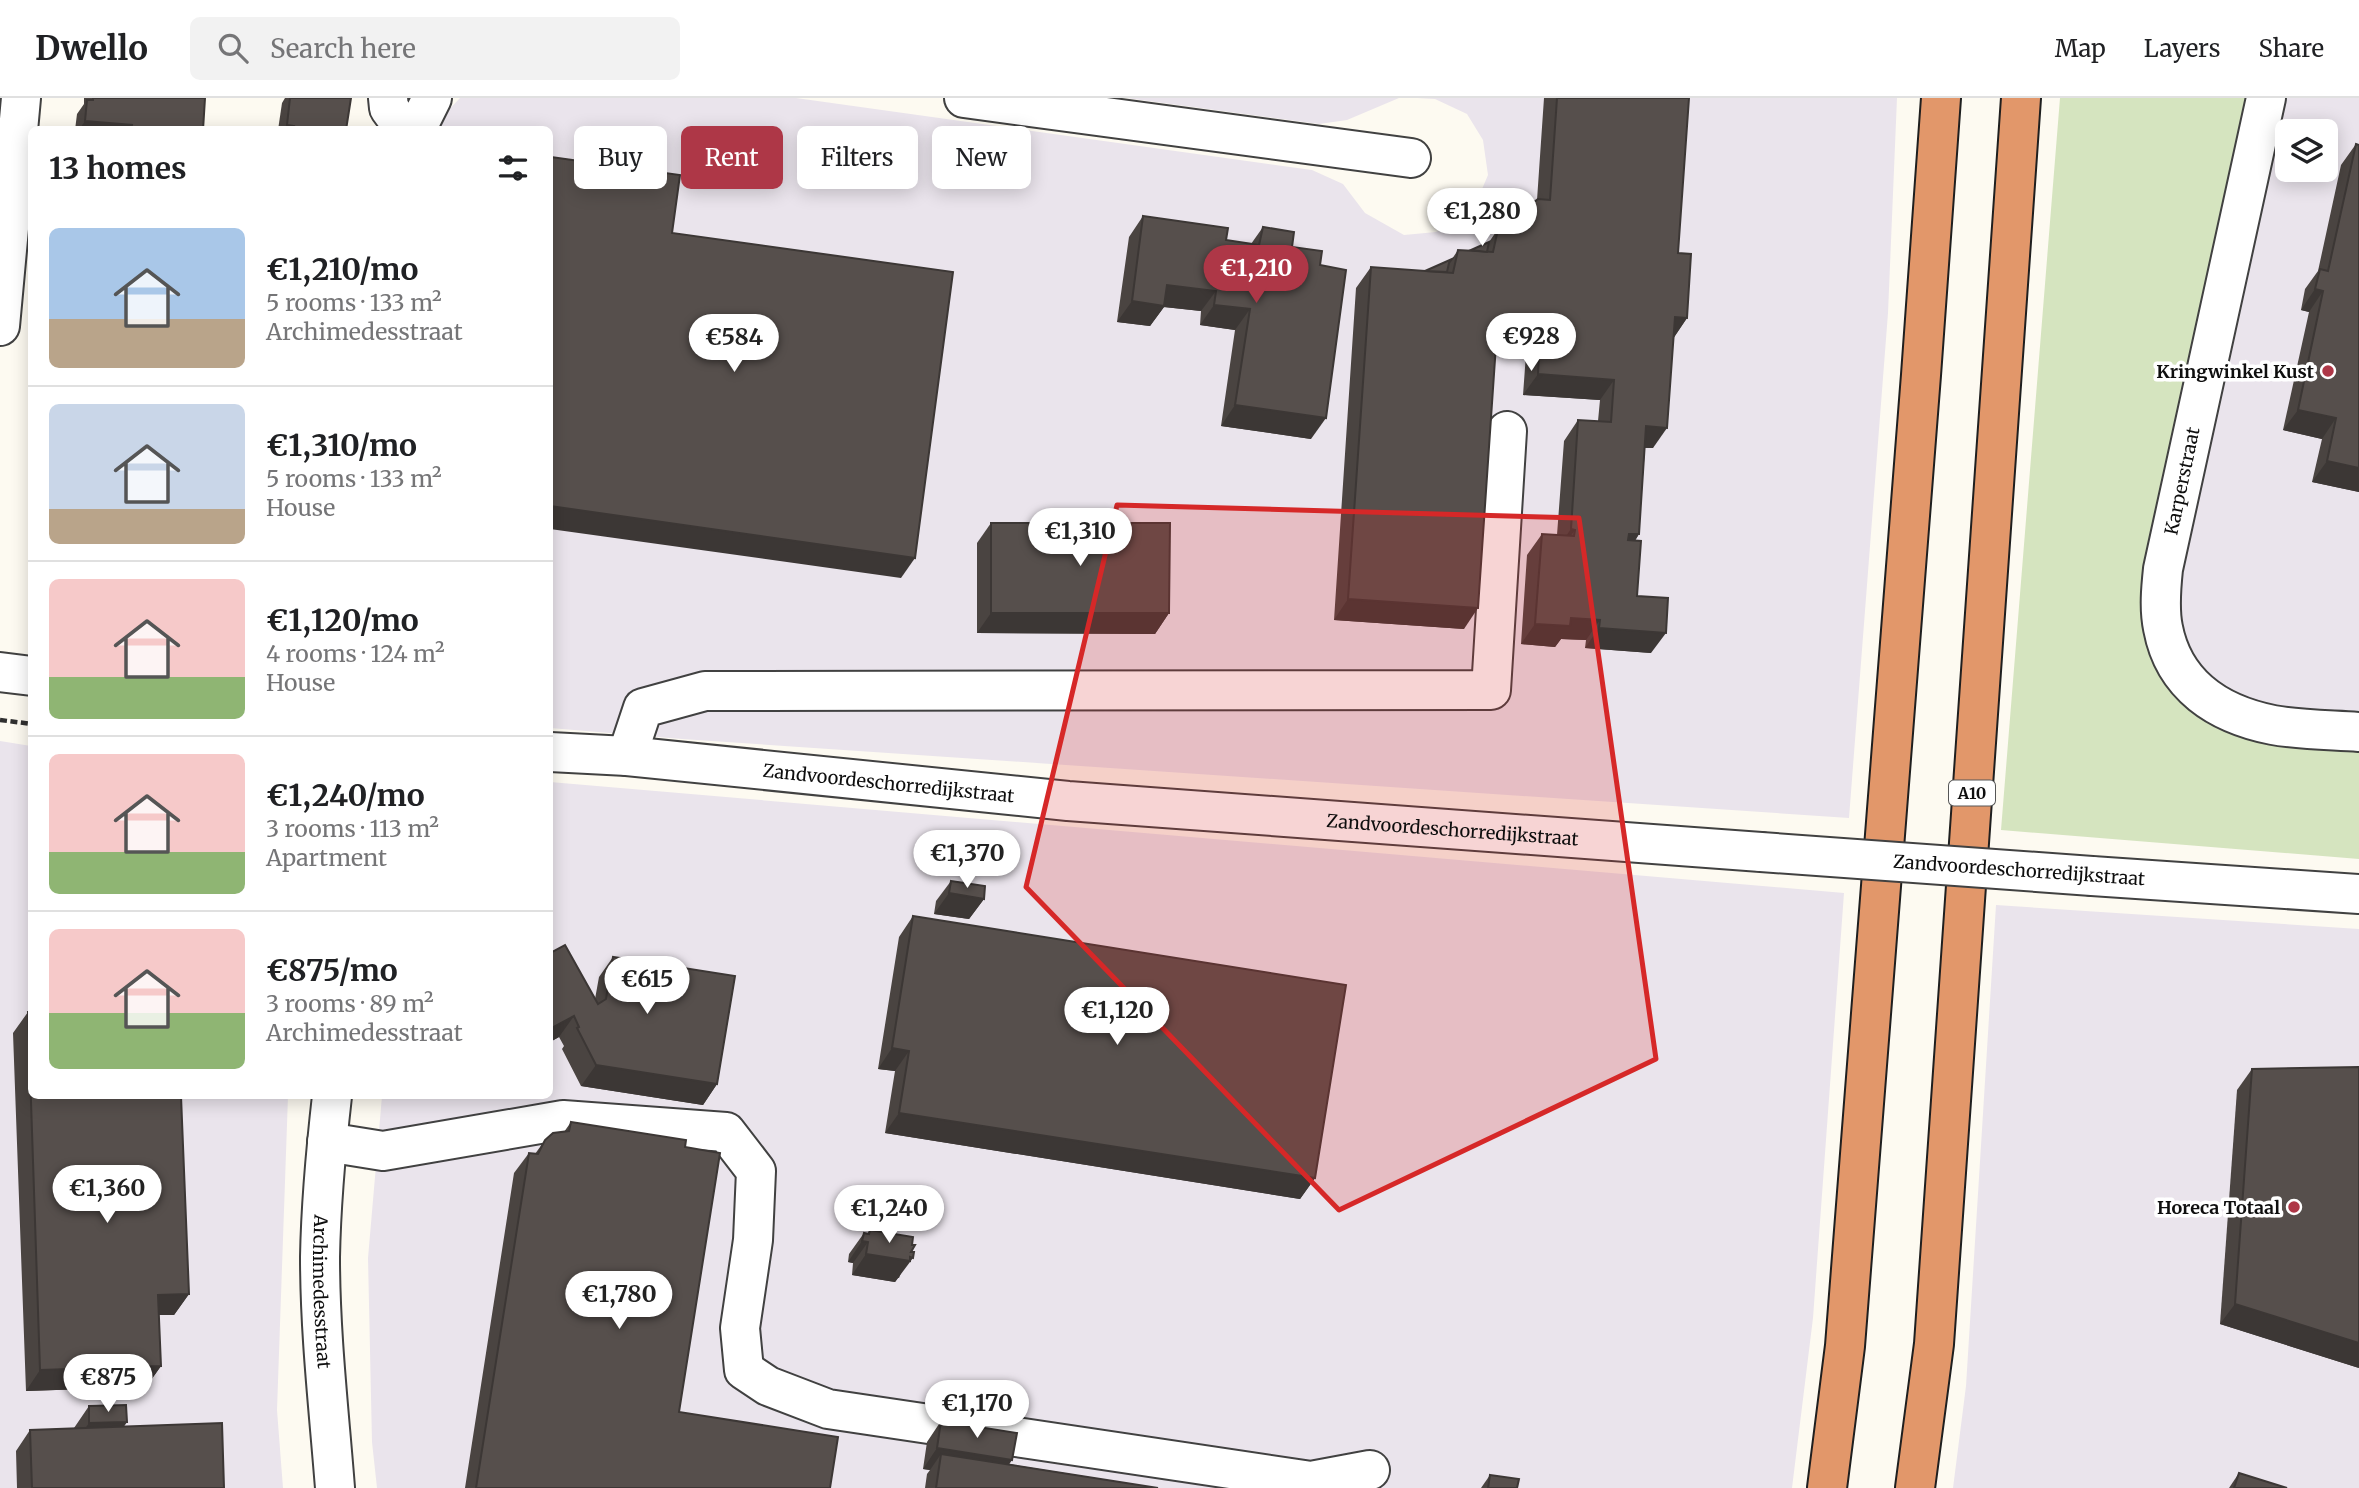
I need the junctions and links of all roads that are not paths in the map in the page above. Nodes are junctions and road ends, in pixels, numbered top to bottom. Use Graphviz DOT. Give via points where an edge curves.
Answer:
graph roads {
  1 [pos="21,98"];
  2 [pos="388,98"];
  3 [pos="432,98"];
  4 [pos="964,98"];
  5 [pos="1941,98"];
  6 [pos="2021,98"];
  7 [pos="2266,98"];
  8 [pos="402,126"];
  9 [pos="418,126"];
  10 [pos="1411,158"];
  11 [pos="7,175"];
  12 [pos="0,326"];
  13 [pos="1507,430"];
  14 [pos="0,671"];
  15 [pos="28,675"];
  16 [pos="2359,732"];
  17 [pos="553,752"];
  18 [pos="627,757"];
  19 [pos="2359,894"];
  20 [pos="332,1099"];
  21 [pos="327,1142"];
  22 [pos="1370,1470"];
  23 [pos="335,1488"];
  24 [pos="1827,1488"];
  25 [pos="1915,1488"];
  1 -- 11 [label="street"];
  2 -- 8 [label="street" via="389,108"];
  3 -- 9 [label="street"];
  4 -- 10 [label="street"];
  5 -- 24 [label="highway" via="1848,1318"];
  6 -- 25 [label="highway, A10" via="1934,1343"];
  7 -- 16 [label="street, Karperstraat" via="2163,569 2163,628 2187,682 2232,714 2274,725"];
  11 -- 12 [label="street"];
  13 -- 18 [label="street" via="1491,690 705,691 643,709"];
  14 -- 15 [label="street"];
  17 -- 18 [label="street, Zandvoordeschorredijkstraat"];
  18 -- 19 [label="street, Zandvoordeschorredijkstraat, bridge" via="1068,802"];
  20 -- 21 [label="street, Archimedesstraat"];
  21 -- 22 [label="street" via="383,1151 563,1120 726,1132 756,1171 753,1240 740,1328 744,1370 768,1386 828,1409 1311,1481"];
  21 -- 23 [label="street, Archimedesstraat" via="320,1256"];
}
